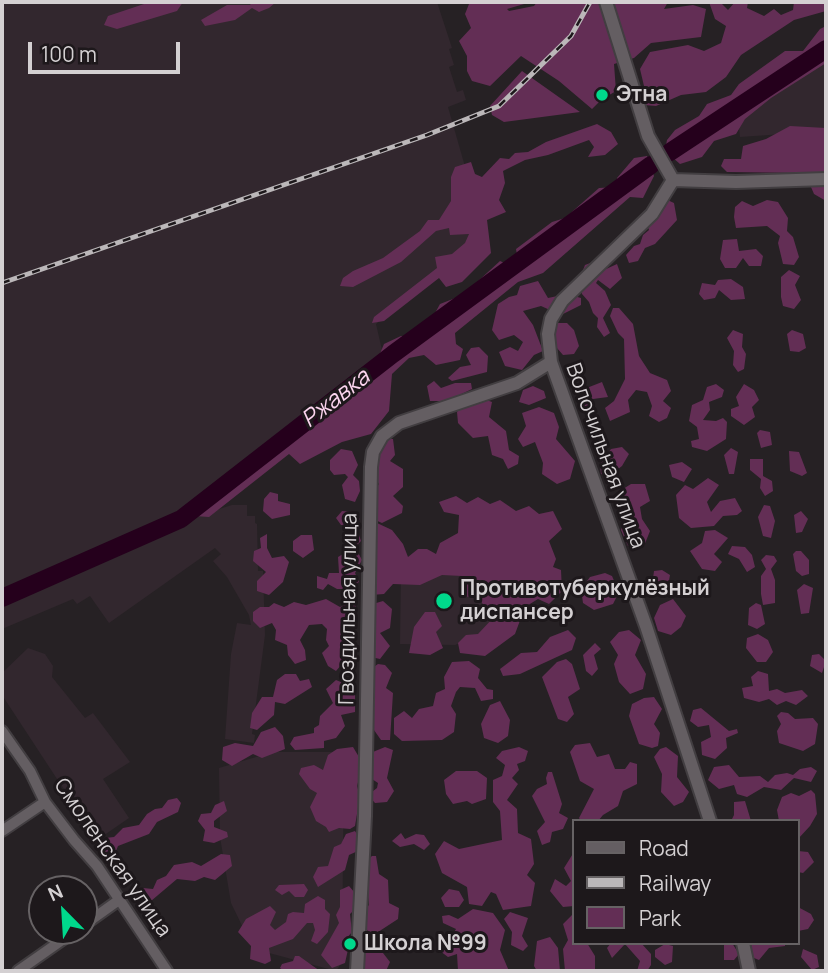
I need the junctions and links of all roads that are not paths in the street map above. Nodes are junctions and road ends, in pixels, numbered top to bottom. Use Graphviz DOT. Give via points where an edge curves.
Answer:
graph roads {
  1 [pos="606,2"];
  2 [pos="826,179"];
  3 [pos="673,180"];
  4 [pos="551,362"];
  5 [pos="2,731"];
  6 [pos="45,802"];
  7 [pos="709,819"];
  8 [pos="2,831"];
  9 [pos="119,900"];
  10 [pos="98,915"];
  11 [pos="55,945"];
  12 [pos="743,945"];
  13 [pos="18,971"];
  14 [pos="167,971"];
  15 [pos="357,971"];
  16 [pos="749,971"];
  1 -- 3 [label="street" via="648,136"];
  2 -- 3 [label="street"];
  3 -- 4 [label="street, Волочильная улица" via="652,214 562,302 548,334"];
  4 -- 7 [label="street, Волочильная улица"];
  4 -- 15 [label="street, Гвоздильная улица" via="517,383 399,423 382,436 373,452"];
  5 -- 6 [label="street, Смоленская улица"];
  6 -- 8 [label="street"];
  6 -- 9 [label="street, Смоленская улица"];
  9 -- 10 [label="street"];
  9 -- 14 [label="street, Смоленская улица"];
  11 -- 13 [label="street"];
  12 -- 16 [label="street"];
}
